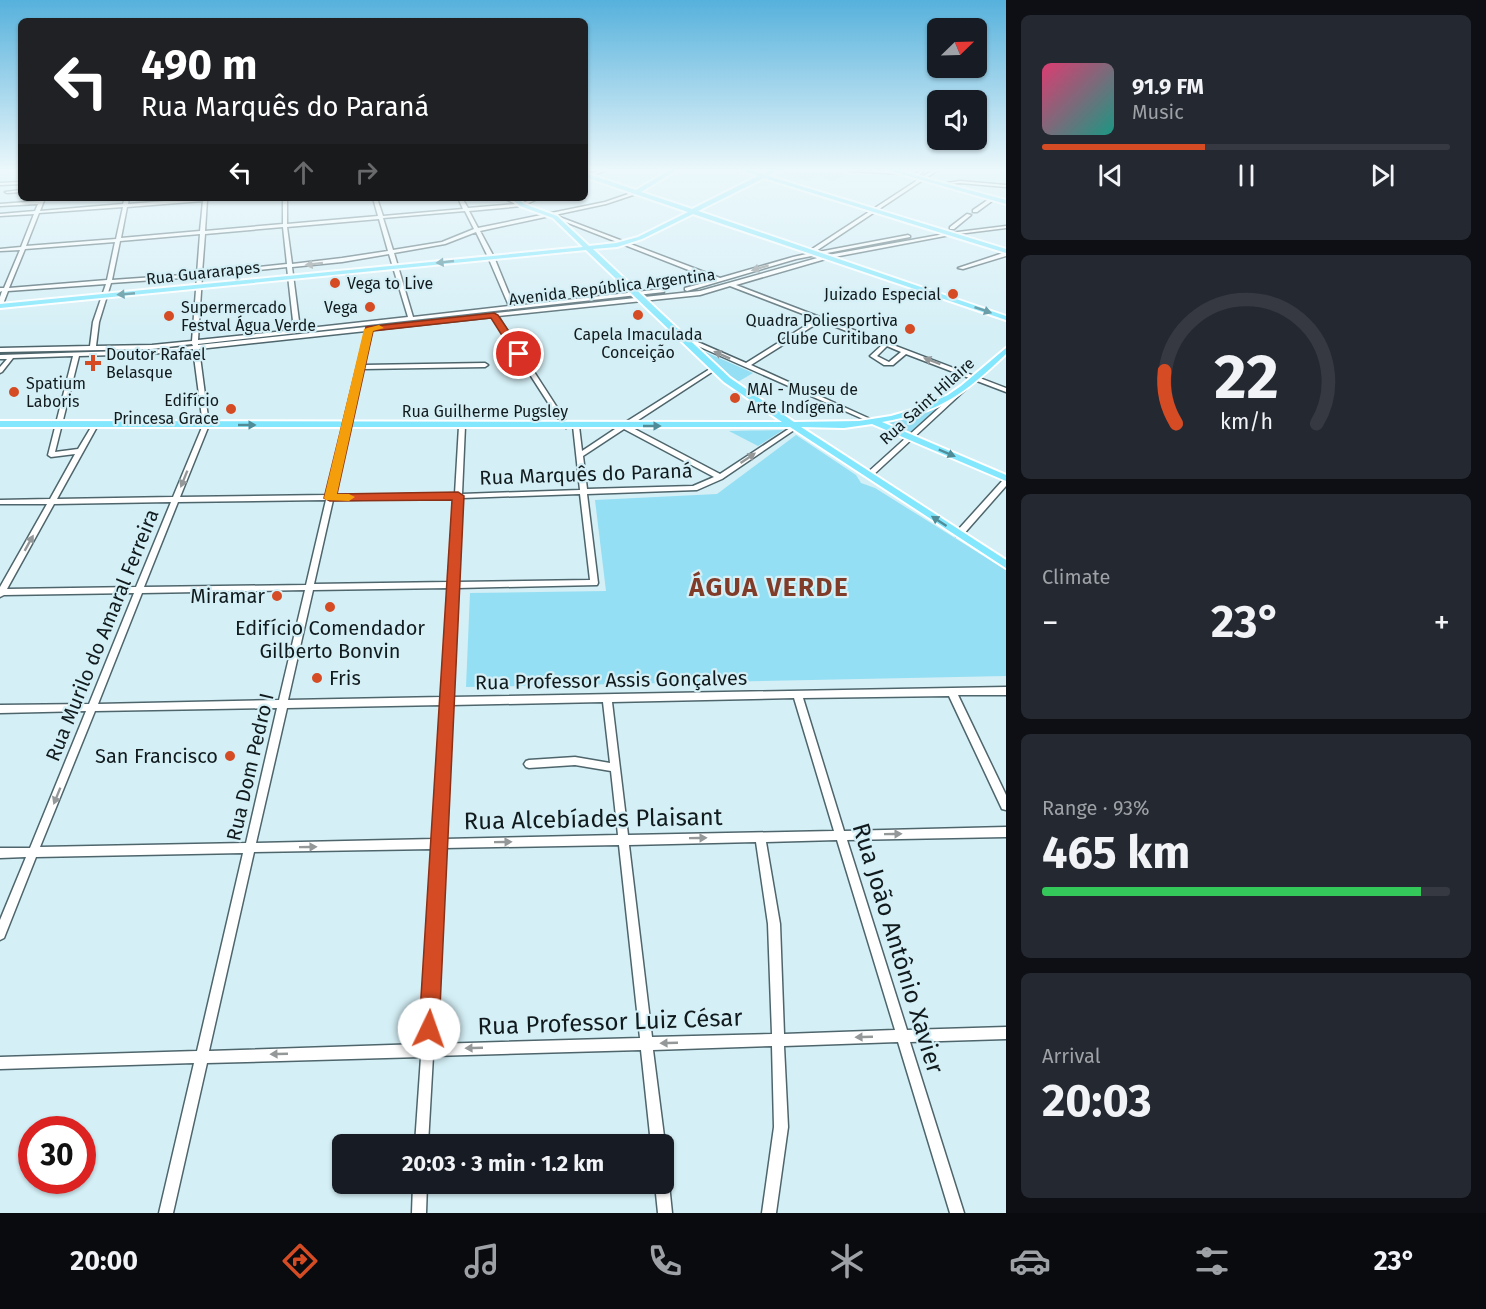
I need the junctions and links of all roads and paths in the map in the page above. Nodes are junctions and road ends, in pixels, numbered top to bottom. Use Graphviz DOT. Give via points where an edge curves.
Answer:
graph roads {
  1 [pos="285,226"];
  2 [pos="564,226"];
  3 [pos="31,227"];
  4 [pos="120,227"];
  5 [pos="203,227"];
  6 [pos="278,227"];
  7 [pos="384,227"];
  8 [pos="475,227"];
  9 [pos="492,227"];
  10 [pos="579,227"];
  11 [pos="662,227"];
  12 [pos="738,227"];
  13 [pos="849,227"];
  14 [pos="928,227"];
  15 [pos="956,227"];
  16 [pos="978,227"];
  17 [pos="1006,227"];
  18 [pos="477,230"];
  19 [pos="939,230"];
  20 [pos="951,231"];
  21 [pos="202,233"];
  22 [pos="964,235"];
  23 [pos="117,241"];
  24 [pos="825,242"];
  25 [pos="623,243"];
  26 [pos="21,249"];
  27 [pos="587,249"];
  28 [pos="836,249"];
  29 [pos="0,250"];
  30 [pos="391,252"];
  31 [pos="1006,252"];
  32 [pos="814,253"];
  33 [pos="491,257"];
  34 [pos="828,257"];
  35 [pos="291,267"];
  36 [pos="396,267"];
  37 [pos="961,268"];
  38 [pos="199,275"];
  39 [pos="292,277"];
  40 [pos="720,280"];
  41 [pos="110,282"];
  42 [pos="731,285"];
  43 [pos="198,287"];
  44 [pos="3,290"];
  45 [pos="104,296"];
  46 [pos="637,297"];
  47 [pos="0,305"];
  48 [pos="512,308"];
  49 [pos="494,315"];
  50 [pos="411,318"];
  51 [pos="1006,318"];
  52 [pos="820,319"];
  53 [pos="369,329"];
  54 [pos="297,331"];
  55 [pos="678,335"];
  56 [pos="886,344"];
  57 [pos="196,345"];
  58 [pos="93,349"];
  59 [pos="0,350"];
  60 [pos="1006,350"];
  61 [pos="905,351"];
  62 [pos="76,356"];
  63 [pos="0,357"];
  64 [pos="11,357"];
  65 [pos="484,365"];
  66 [pos="746,366"];
  67 [pos="360,367"];
  68 [pos="712,369"];
  69 [pos="0,371"];
  70 [pos="975,378"];
  71 [pos="964,389"];
  72 [pos="1006,390"];
  73 [pos="874,422"];
  74 [pos="0,424"];
  75 [pos="95,424"];
  76 [pos="59,425"];
  77 [pos="206,425"];
  78 [pos="347,425"];
  79 [pos="462,426"];
  80 [pos="566,426"];
  81 [pos="576,426"];
  82 [pos="623,426"];
  83 [pos="795,427"];
  84 [pos="910,437"];
  85 [pos="80,451"];
  86 [pos="580,455"];
  87 [pos="869,475"];
  88 [pos="720,477"];
  89 [pos="1006,480"];
  90 [pos="584,491"];
  91 [pos="458,496"];
  92 [pos="330,498"];
  93 [pos="176,500"];
  94 [pos="52,501"];
  95 [pos="0,502"];
  96 [pos="959,534"];
  97 [pos="1006,565"];
  98 [pos="453,585"];
  99 [pos="310,587"];
  100 [pos="140,590"];
  101 [pos="0,593"];
  102 [pos="1006,691"];
  103 [pos="952,692"];
  104 [pos="797,694"];
  105 [pos="607,698"];
  106 [pos="447,701"];
  107 [pos="283,704"];
  108 [pos="93,707"];
  109 [pos="0,709"];
  110 [pos="529,764"];
  111 [pos="615,768"];
  112 [pos="1006,806"];
  113 [pos="1006,832"];
  114 [pos="841,835"];
  115 [pos="760,837"];
  116 [pos="623,840"];
  117 [pos="439,844"];
  118 [pos="250,848"];
  119 [pos="34,852"];
  120 [pos="0,853"];
  121 [pos="0,934"];
  122 [pos="1006,1033"];
  123 [pos="903,1036"];
  124 [pos="777,1039"];
  125 [pos="646,1043"];
  126 [pos="428,1050"];
  127 [pos="202,1056"];
  128 [pos="0,1063"];
  129 [pos="423,1134"];
  130 [pos="657,1134"];
  131 [pos="420,1194"];
  132 [pos="663,1194"];
  133 [pos="166,1213"];
  134 [pos="419,1213"];
  135 [pos="665,1213"];
  136 [pos="769,1213"];
  137 [pos="957,1213"];
  1 -- 35 [label="street"];
  2 -- 27 [label="main road"];
  3 -- 26 [label="street"];
  4 -- 23 [label="street"];
  5 -- 21 [label="street, Rua Murilo do Amaral Ferreira"];
  6 -- 21 [label="street"];
  7 -- 30 [label="street"];
  8 -- 18 [label="street"];
  9 -- 18 [label="street"];
  10 -- 25 [label="street"];
  11 -- 25 [label="main road, Rua Guararapes"];
  12 -- 32 [label="main road"];
  13 -- 24 [label="street"];
  14 -- 19 [label="main road"];
  15 -- 20 [label="street"];
  16 -- 20 [label="street, Avenida República Argentina"];
  17 -- 22 [label="street"];
  18 -- 30 [label="street" via="449,241"];
  18 -- 33 [label="street"];
  19 -- 20 [label="main road"];
  19 -- 28 [label="street, Avenida República Argentina"];
  20 -- 22 [label="main road"];
  20 -- 34 [label="street, Avenida República Argentina"];
  21 -- 23 [label="street"];
  21 -- 38 [label="street, Rua Murilo do Amaral Ferreira"];
  22 -- 31 [label="main road"];
  23 -- 26 [label="street"];
  23 -- 41 [label="street"];
  24 -- 28 [label="street"];
  24 -- 32 [label="street"];
  25 -- 27 [label="main road, Rua Guararapes"];
  25 -- 40 [label="street"];
  26 -- 29 [label="street"];
  26 -- 44 [label="street"];
  27 -- 33 [label="main road, Rua Guararapes"];
  27 -- 46 [label="main road"];
  28 -- 32 [label="street, Avenida República Argentina"];
  30 -- 35 [label="street, one-way"];
  30 -- 36 [label="street"];
  31 -- 37 [label="street"];
  32 -- 34 [label="main road"];
  32 -- 40 [label="street, Avenida República Argentina, one-way"];
  33 -- 36 [label="main road, Rua Guararapes, one-way"];
  33 -- 48 [label="street"];
  34 -- 42 [label="street, Avenida República Argentina"];
  34 -- 51 [label="main road, one-way"];
  35 -- 38 [label="street"];
  35 -- 39 [label="street"];
  36 -- 39 [label="main road, Rua Guararapes"];
  36 -- 50 [label="street"];
  38 -- 41 [label="street"];
  38 -- 43 [label="street, Rua Murilo do Amaral Ferreira"];
  39 -- 43 [label="main road, Rua Guararapes"];
  39 -- 54 [label="street"];
  40 -- 46 [label="street, Avenida República Argentina"];
  41 -- 44 [label="street"];
  41 -- 45 [label="street"];
  42 -- 46 [label="street, Avenida República Argentina" via="704,292"];
  42 -- 52 [label="street"];
  43 -- 45 [label="main road, Rua Guararapes, one-way"];
  43 -- 57 [label="street, Rua Murilo do Amaral Ferreira"];
  44 -- 47 [label="street"];
  45 -- 47 [label="main road, Rua Guararapes"];
  45 -- 58 [label="street"];
  46 -- 48 [label="street, Avenida República Argentina"];
  46 -- 49 [label="street, Avenida República Argentina"];
  46 -- 55 [label="main road"];
  48 -- 50 [label="street, Avenida República Argentina"];
  49 -- 53 [label="street, Avenida República Argentina"];
  49 -- 80 [label="street"];
  50 -- 54 [label="street, Avenida República Argentina"];
  52 -- 56 [label="street"];
  52 -- 66 [label="street"];
  53 -- 57 [label="street, Avenida República Argentina"];
  53 -- 67 [label="street, Rua Dom Pedro I"];
  54 -- 57 [label="street, Avenida República Argentina"];
  66 -- 55 [label="street, one-way"];
  55 -- 68 [label="main road"];
  56 -- 61 [label="street"];
  56 -- 61 [label="street" via="873,356 886,364"];
  57 -- 58 [label="street, Avenida República Argentina"];
  57 -- 62 [label="street, Avenida República Argentina" via="132,354"];
  57 -- 77 [label="street, Rua Murilo do Amaral Ferreira"];
  58 -- 59 [label="street, Avenida República Argentina"];
  60 -- 70 [label="main road, Rua Saint Hilaire"];
  70 -- 61 [label="street, one-way"];
  62 -- 64 [label="street, Avenida República Argentina"];
  62 -- 76 [label="street"];
  63 -- 64 [label="street, Avenida República Argentina"];
  64 -- 69 [label="street"];
  65 -- 67 [label="street"];
  66 -- 73 [label="street"];
  67 -- 78 [label="street, Rua Dom Pedro I"];
  68 -- 82 [label="street"];
  68 -- 83 [label="main road"];
  70 -- 71 [label="main road, Rua Saint Hilaire"];
  70 -- 72 [label="street"];
  71 -- 73 [label="main road, Rua Guilherme Pugsley" via="926,408"];
  71 -- 84 [label="street, Rua Saint Hilaire"];
  73 -- 83 [label="main road, Rua Guilherme Pugsley"];
  73 -- 84 [label="main road"];
  74 -- 76 [label="main road, Rua Guilherme Pugsley"];
  75 -- 76 [label="main road, Rua Guilherme Pugsley"];
  75 -- 77 [label="main road, Rua Guilherme Pugsley"];
  75 -- 85 [label="street"];
  76 -- 85 [label="street" via="51,455"];
  77 -- 78 [label="main road, Rua Guilherme Pugsley, one-way"];
  77 -- 93 [label="street, Rua Murilo do Amaral Ferreira, one-way"];
  78 -- 79 [label="main road, Rua Guilherme Pugsley"];
  78 -- 92 [label="street, Rua Dom Pedro I"];
  79 -- 80 [label="main road, Rua Guilherme Pugsley"];
  79 -- 91 [label="street"];
  80 -- 81 [label="main road, Rua Guilherme Pugsley"];
  81 -- 82 [label="main road, Rua Guilherme Pugsley"];
  81 -- 86 [label="street"];
  82 -- 83 [label="main road, Rua Guilherme Pugsley, one-way"];
  82 -- 86 [label="street"];
  82 -- 88 [label="street"];
  83 -- 87 [label="main road"];
  88 -- 83 [label="street, Rua Marquês do Paraná, one-way"];
  84 -- 87 [label="street, Rua Saint Hilaire"];
  84 -- 89 [label="main road, one-way"];
  85 -- 94 [label="street"];
  86 -- 90 [label="street"];
  96 -- 87 [label="main road, one-way"];
  88 -- 90 [label="street, Rua Marquês do Paraná" via="694,488"];
  89 -- 96 [label="street"];
  90 -- 91 [label="street, Rua Marquês do Paraná"];
  90 -- 98 [label="street" via="594,583"];
  91 -- 92 [label="street, Rua Marquês do Paraná"];
  91 -- 98 [label="street"];
  92 -- 93 [label="street, Rua Marquês do Paraná"];
  92 -- 99 [label="street, Rua Dom Pedro I"];
  93 -- 94 [label="street, Rua Marquês do Paraná"];
  93 -- 100 [label="street, Rua Murilo do Amaral Ferreira"];
  94 -- 95 [label="street, Rua Marquês do Paraná"];
  101 -- 94 [label="street, one-way"];
  96 -- 97 [label="main road"];
  98 -- 99 [label="street"];
  98 -- 106 [label="street"];
  99 -- 100 [label="street"];
  99 -- 107 [label="street, Rua Dom Pedro I"];
  100 -- 101 [label="street"];
  100 -- 108 [label="street, Rua Murilo do Amaral Ferreira"];
  102 -- 103 [label="street, Rua Professor Assis Gonçalves"];
  103 -- 104 [label="street, Rua Professor Assis Gonçalves"];
  103 -- 112 [label="street"];
  104 -- 105 [label="street, Rua Professor Assis Gonçalves"];
  104 -- 114 [label="street, Rua João Antônio Xavier"];
  105 -- 106 [label="street, Rua Professor Assis Gonçalves"];
  105 -- 111 [label="street"];
  106 -- 107 [label="street, Rua Professor Assis Gonçalves"];
  106 -- 117 [label="street"];
  107 -- 108 [label="street, Rua Professor Assis Gonçalves"];
  107 -- 118 [label="street, Rua Dom Pedro I"];
  108 -- 109 [label="street, Rua Professor Assis Gonçalves"];
  108 -- 119 [label="street, Rua Murilo do Amaral Ferreira, one-way"];
  110 -- 111 [label="street" via="575,761"];
  111 -- 116 [label="street"];
  114 -- 113 [label="street, Rua Alcebíades Plaisant, one-way"];
  114 -- 115 [label="street, Rua Alcebíades Plaisant"];
  114 -- 123 [label="street, Rua João Antônio Xavier"];
  116 -- 115 [label="street, Rua Alcebíades Plaisant, one-way"];
  115 -- 124 [label="street" via="774,924"];
  117 -- 116 [label="street, Rua Alcebíades Plaisant, one-way"];
  116 -- 125 [label="street"];
  118 -- 117 [label="street, Rua Alcebíades Plaisant, one-way"];
  117 -- 126 [label="street"];
  118 -- 119 [label="street, Rua Alcebíades Plaisant"];
  118 -- 127 [label="street, Rua Dom Pedro I"];
  119 -- 120 [label="street, Rua Alcebíades Plaisant"];
  119 -- 121 [label="street, Rua Murilo do Amaral Ferreira"];
  122 -- 123 [label="street, Rua Professor Luiz César"];
  123 -- 124 [label="street, Rua Professor Luiz César, one-way"];
  123 -- 137 [label="street, Rua João Antônio Xavier"];
  124 -- 125 [label="street, Rua Professor Luiz César, one-way"];
  124 -- 136 [label="street" via="780,1139"];
  125 -- 126 [label="street, Rua Professor Luiz César, one-way"];
  125 -- 130 [label="street"];
  126 -- 127 [label="street, Rua Professor Luiz César, one-way"];
  126 -- 129 [label="street"];
  127 -- 128 [label="street, Rua Professor Luiz César"];
  127 -- 133 [label="street, Rua Dom Pedro I"];
  131 -- 134 [label="street"];
  132 -- 135 [label="street"];
}
